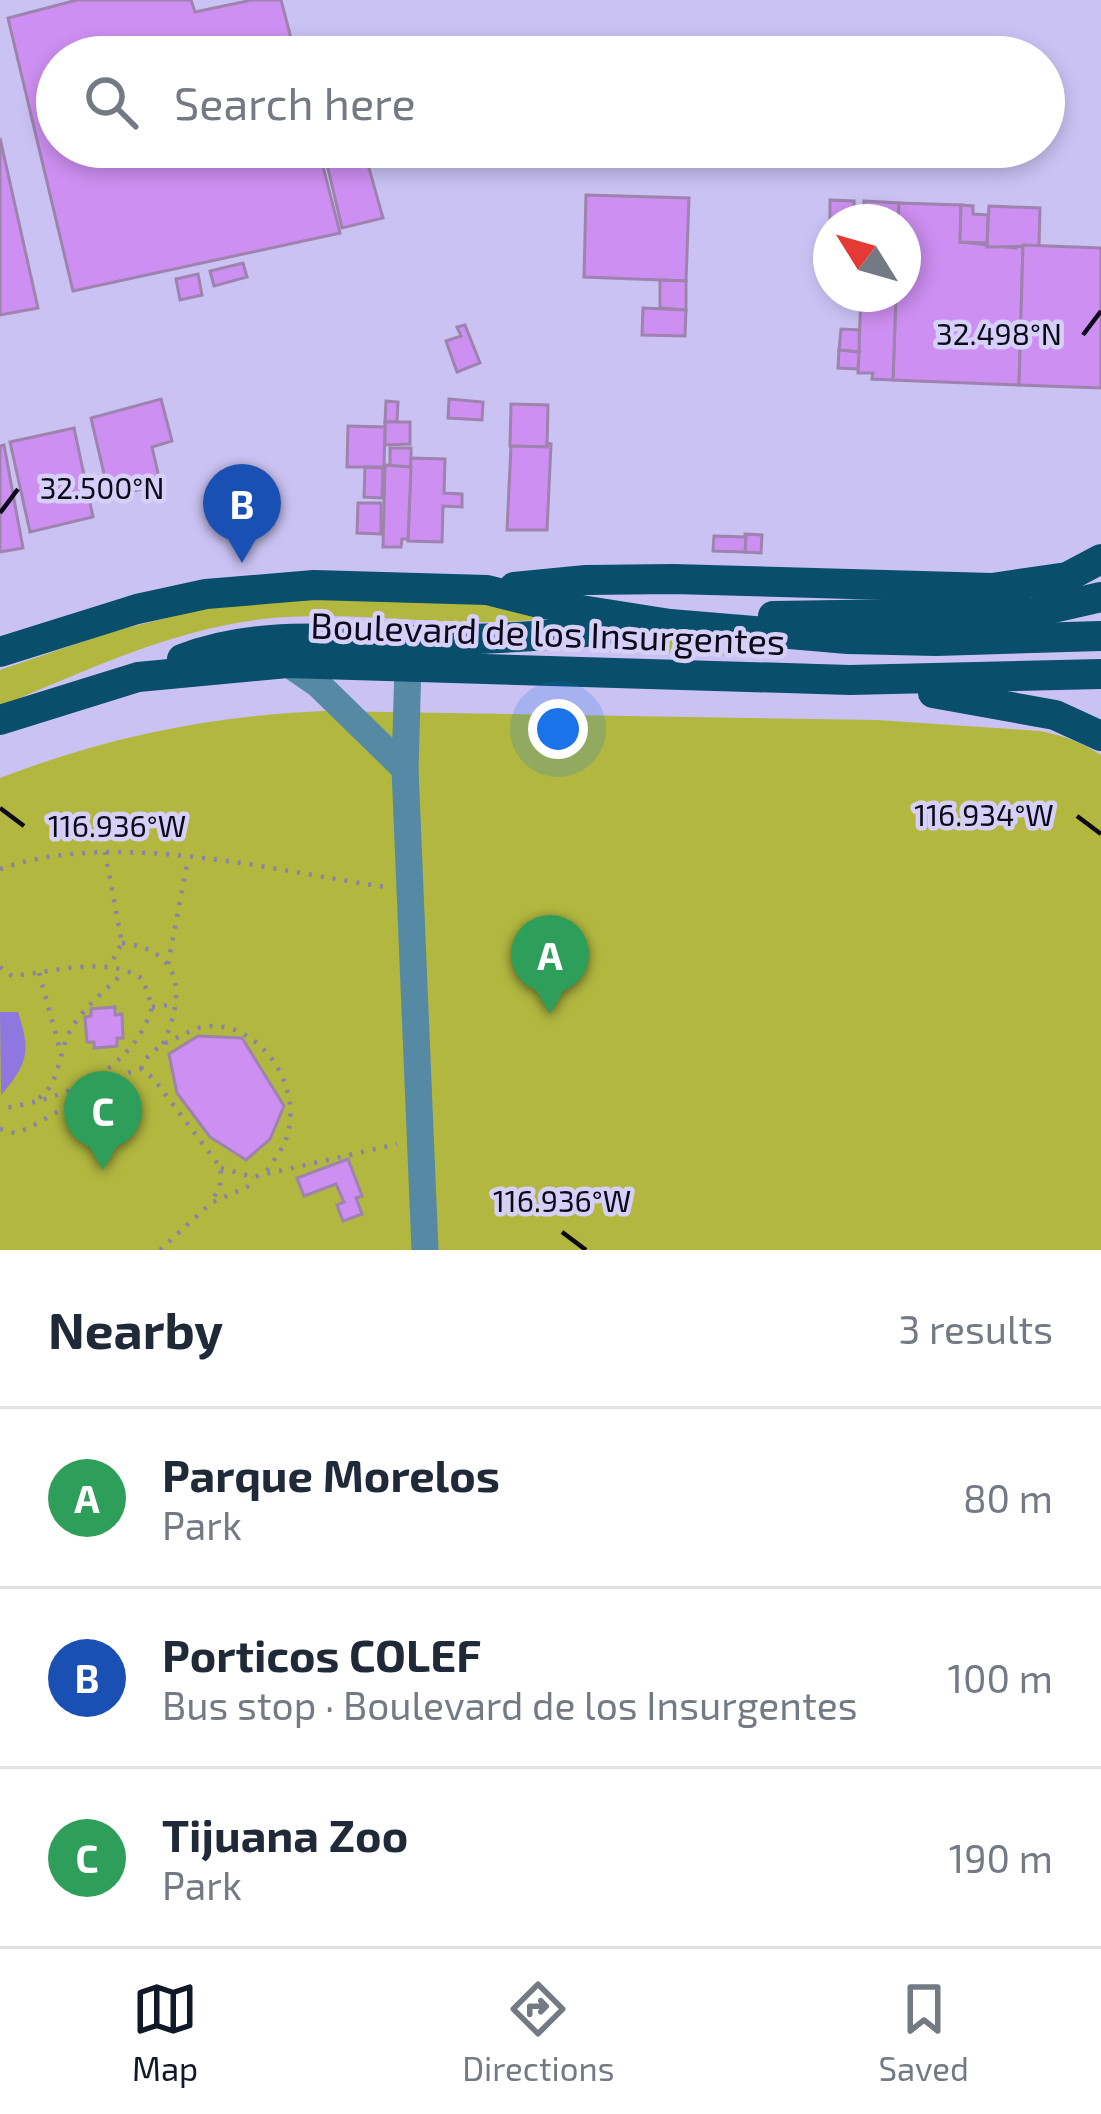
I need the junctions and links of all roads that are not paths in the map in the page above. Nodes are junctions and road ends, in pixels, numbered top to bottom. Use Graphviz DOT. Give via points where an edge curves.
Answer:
graph roads {
  1 [pos="1101,559"];
  2 [pos="487,590"];
  3 [pos="1101,597"];
  4 [pos="543,604"];
  5 [pos="670,624"];
  6 [pos="559,636"];
  7 [pos="1101,636"];
  8 [pos="0,652"];
  9 [pos="287,663"];
  10 [pos="408,665"];
  11 [pos="1101,674"];
  12 [pos="138,676"];
  13 [pos="850,680"];
  14 [pos="0,720"];
  15 [pos="1101,736"];
  16 [pos="405,769"];
  17 [pos="425,1250"];
  1 -- 2 [label="main road" via="1049,582 992,588 629,580"];
  2 -- 4 [label="main road, Boulevard de los Insurgentes"];
  2 -- 8 [label="main road, Boulevard de los Insurgentes" via="314,585 206,594"];
  3 -- 5 [label="main road" via="1035,612"];
  4 -- 5 [label="main road, Boulevard de los Insurgentes"];
  4 -- 6 [label="main road" via="567,616"];
  5 -- 6 [label="main road"];
  5 -- 7 [label="main road, Boulevard de los Insurgentes" via="848,639"];
  6 -- 12 [label="main road" via="281,639 192,655"];
  9 -- 10 [label="main road, Boulevard de los Insurgentes"];
  9 -- 12 [label="main road, Boulevard de los Insurgentes"];
  9 -- 16 [label="lane"];
  10 -- 13 [label="main road, Boulevard de los Insurgentes"];
  10 -- 16 [label="lane"];
  11 -- 13 [label="main road, Boulevard de los Insurgentes"];
  12 -- 14 [label="main road, Boulevard de los Insurgentes"];
  13 -- 15 [label="main road" via="1055,715"];
  16 -- 17 [label="lane"];
}
